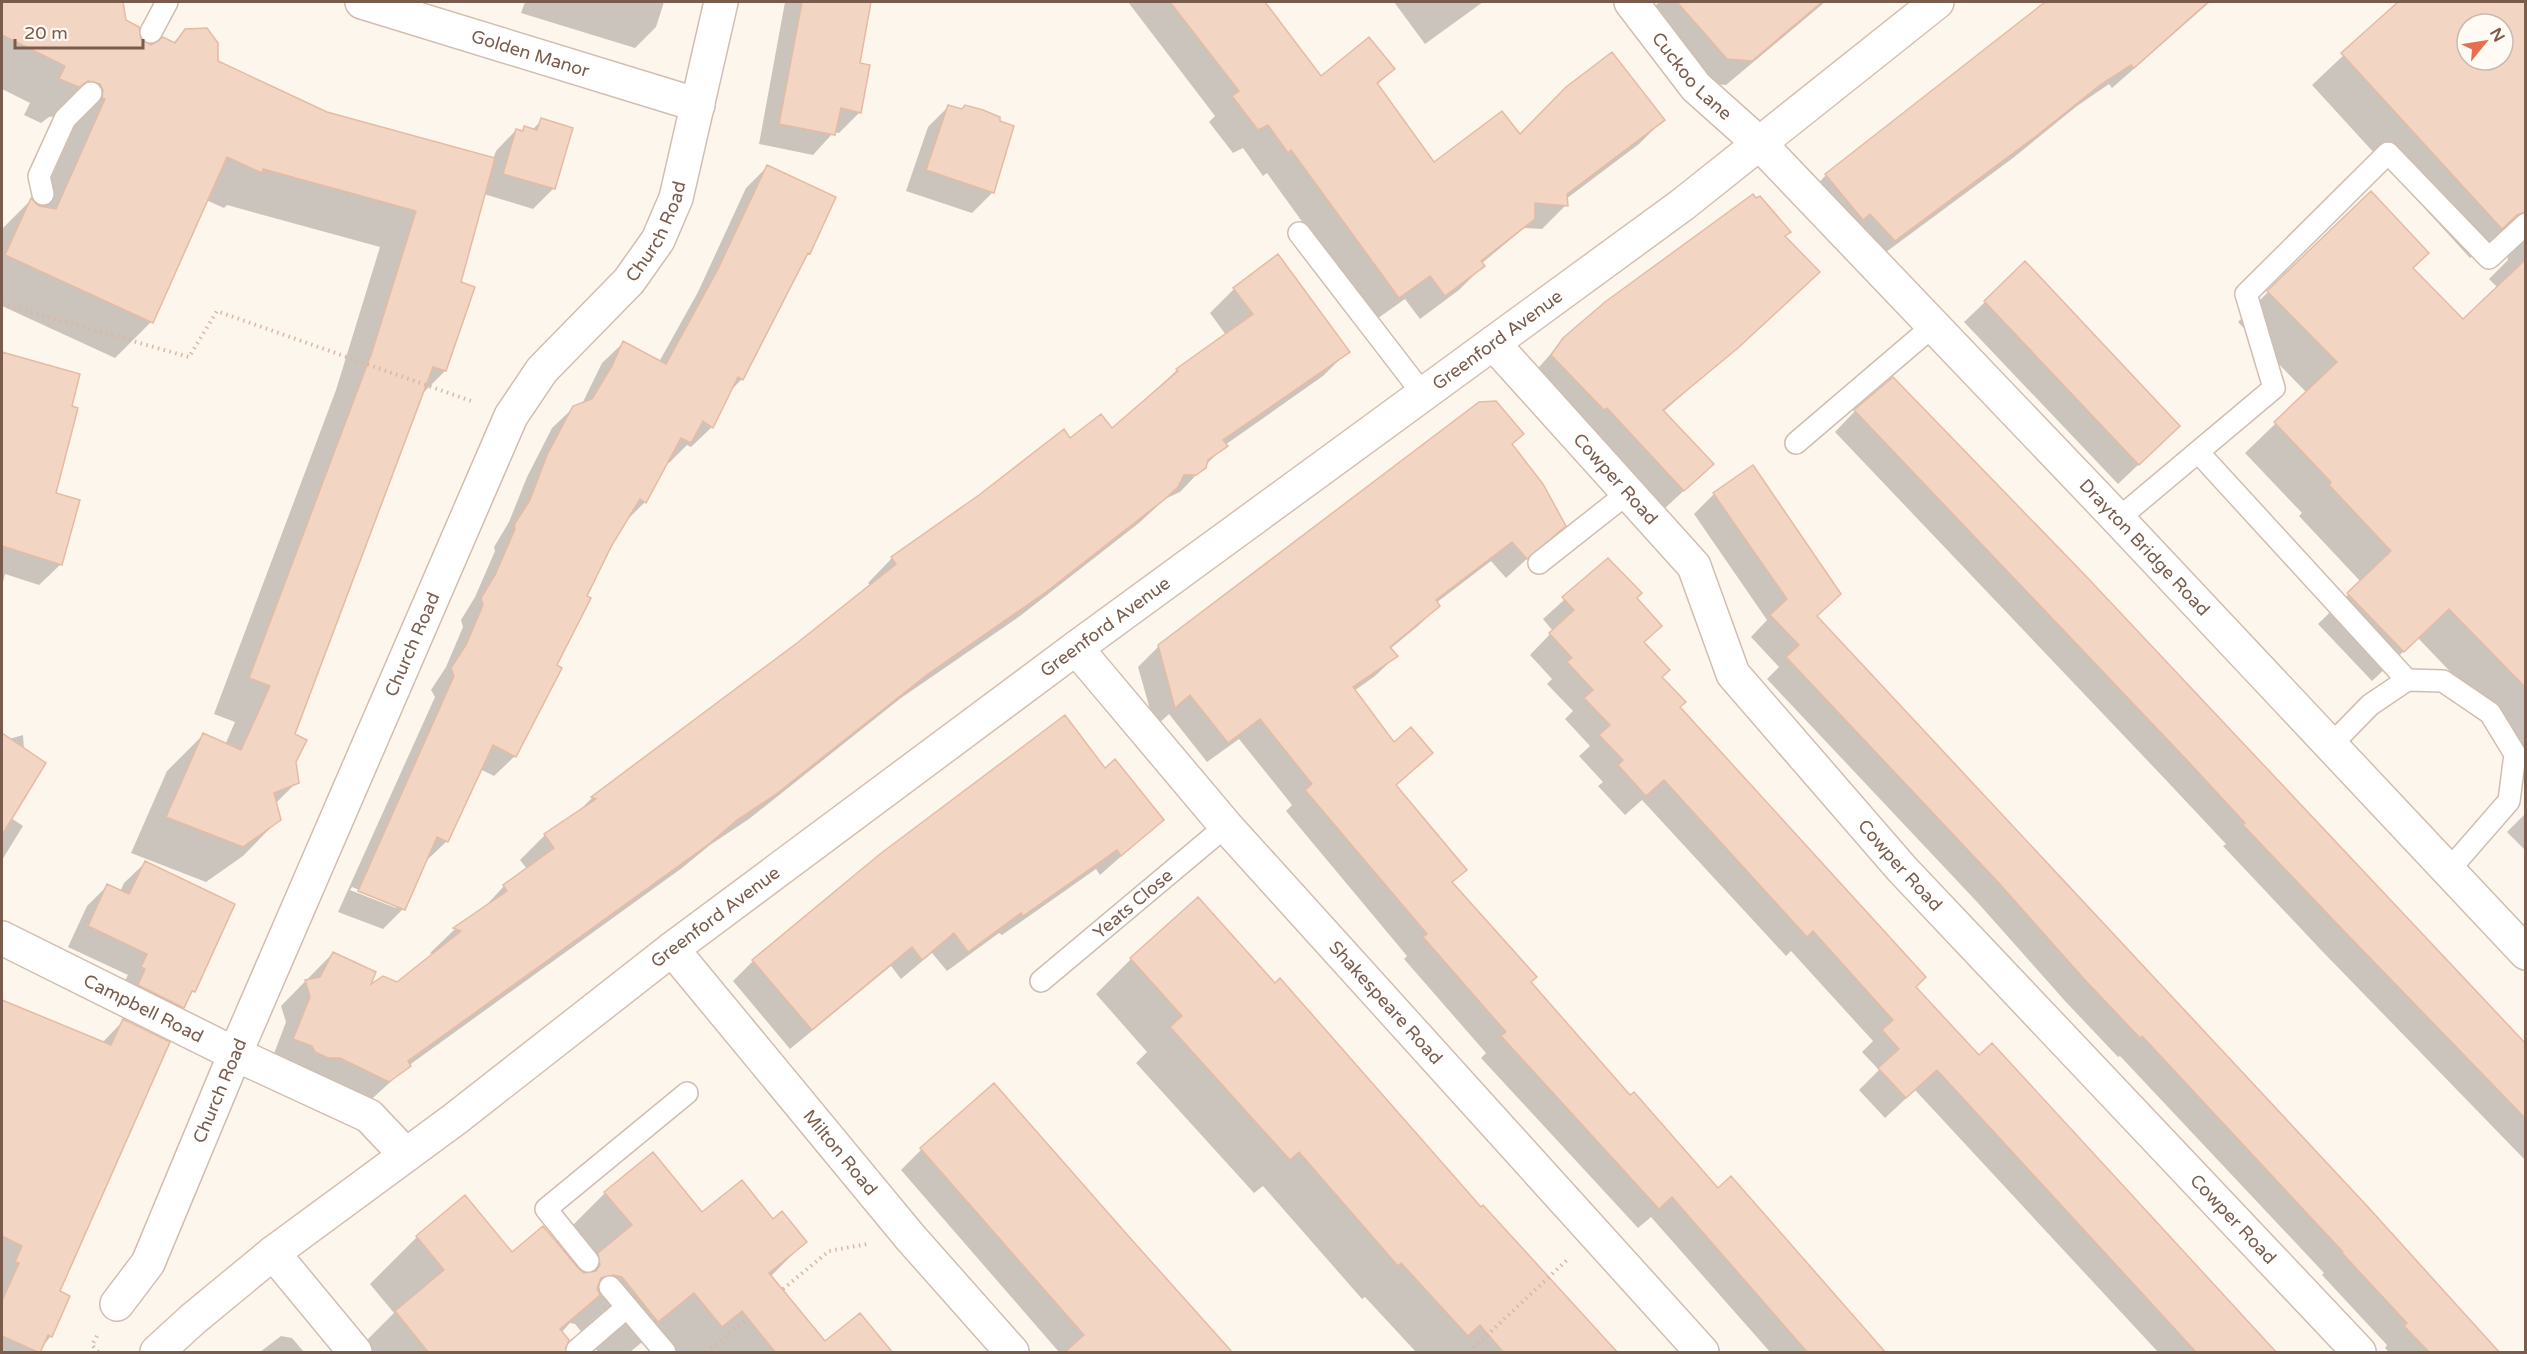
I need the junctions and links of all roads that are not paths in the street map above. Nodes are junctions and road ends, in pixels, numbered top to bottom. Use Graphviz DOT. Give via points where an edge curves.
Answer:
graph roads {
  1 [pos="167,2"];
  2 [pos="362,2"];
  3 [pos="721,2"];
  4 [pos="1631,2"];
  5 [pos="1937,2"];
  6 [pos="151,32"];
  7 [pos="91,93"];
  8 [pos="698,105"];
  9 [pos="1761,144"];
  10 [pos="43,194"];
  11 [pos="2526,224"];
  12 [pos="1299,233"];
  13 [pos="1933,326"];
  14 [pos="1494,343"];
  15 [pos="1423,394"];
  16 [pos="1796,443"];
  17 [pos="2198,452"];
  18 [pos="1629,492"];
  19 [pos="2118,519"];
  20 [pos="1539,563"];
  21 [pos="1076,648"];
  22 [pos="2407,680"];
  23 [pos="2330,746"];
  24 [pos="1226,826"];
  25 [pos="2448,871"];
  26 [pos="2,938"];
  27 [pos="672,949"];
  28 [pos="2526,953"];
  29 [pos="1041,981"];
  30 [pos="235,1054"];
  31 [pos="687,1093"];
  32 [pos="405,1154"];
  33 [pos="273,1253"];
  34 [pos="588,1261"];
  35 [pos="610,1287"];
  36 [pos="117,1304"];
  37 [pos="627,1307"];
  38 [pos="577,1350"];
  39 [pos="157,1353"];
  40 [pos="355,1353"];
  41 [pos="665,1353"];
  42 [pos="1012,1353"];
  43 [pos="1702,1353"];
  44 [pos="2359,1353"];
  1 -- 6 [label="lane"];
  2 -- 8 [label="street, Golden Manor"];
  3 -- 8 [label="street, Church Road"];
  4 -- 9 [label="street, Cuckoo Lane" via="1696,87"];
  5 -- 9 [label="street, Greenford Avenue"];
  7 -- 10 [label="lane" via="65,119 39,176"];
  8 -- 30 [label="street, Church Road" via="676,198 658,240 629,281 542,370 511,416"];
  9 -- 13 [label="street, Drayton Bridge Road"];
  9 -- 14 [label="street, Greenford Avenue"];
  11 -- 17 [label="lane" via="2489,258 2388,153 2246,294 2274,388"];
  12 -- 15 [label="lane"];
  13 -- 16 [label="lane"];
  13 -- 19 [label="street, Drayton Bridge Road"];
  14 -- 15 [label="street, Greenford Avenue"];
  14 -- 18 [label="street, Cowper Road"];
  15 -- 21 [label="street, Greenford Avenue"];
  17 -- 19 [label="lane"];
  17 -- 22 [label="lane"];
  18 -- 20 [label="lane"];
  18 -- 44 [label="street, Cowper Road" via="1694,566 1733,674 1902,869"];
  19 -- 23 [label="street, Drayton Bridge Road"];
  21 -- 24 [label="street, Shakespeare Road"];
  21 -- 27 [label="street, Greenford Avenue"];
  22 -- 23 [label="lane" via="2370,705"];
  22 -- 25 [label="lane" via="2444,681 2490,712 2515,754 2509,801"];
  23 -- 25 [label="street, Drayton Bridge Road"];
  24 -- 29 [label="lane, Yeats Close"];
  24 -- 43 [label="street, Shakespeare Road"];
  25 -- 28 [label="street, Drayton Bridge Road"];
  26 -- 30 [label="street, Campbell Road"];
  27 -- 32 [label="street, Greenford Avenue"];
  27 -- 42 [label="street, Milton Road" via="910,1237"];
  30 -- 32 [label="street, Campbell Road" via="369,1116"];
  30 -- 36 [label="street, Church Road" via="148,1263"];
  31 -- 34 [label="lane" via="546,1209"];
  32 -- 33 [label="street, Greenford Avenue"];
  33 -- 39 [label="street"];
  33 -- 40 [label="street"];
  35 -- 37 [label="lane"];
  37 -- 38 [label="lane"];
  37 -- 41 [label="lane"];
}
